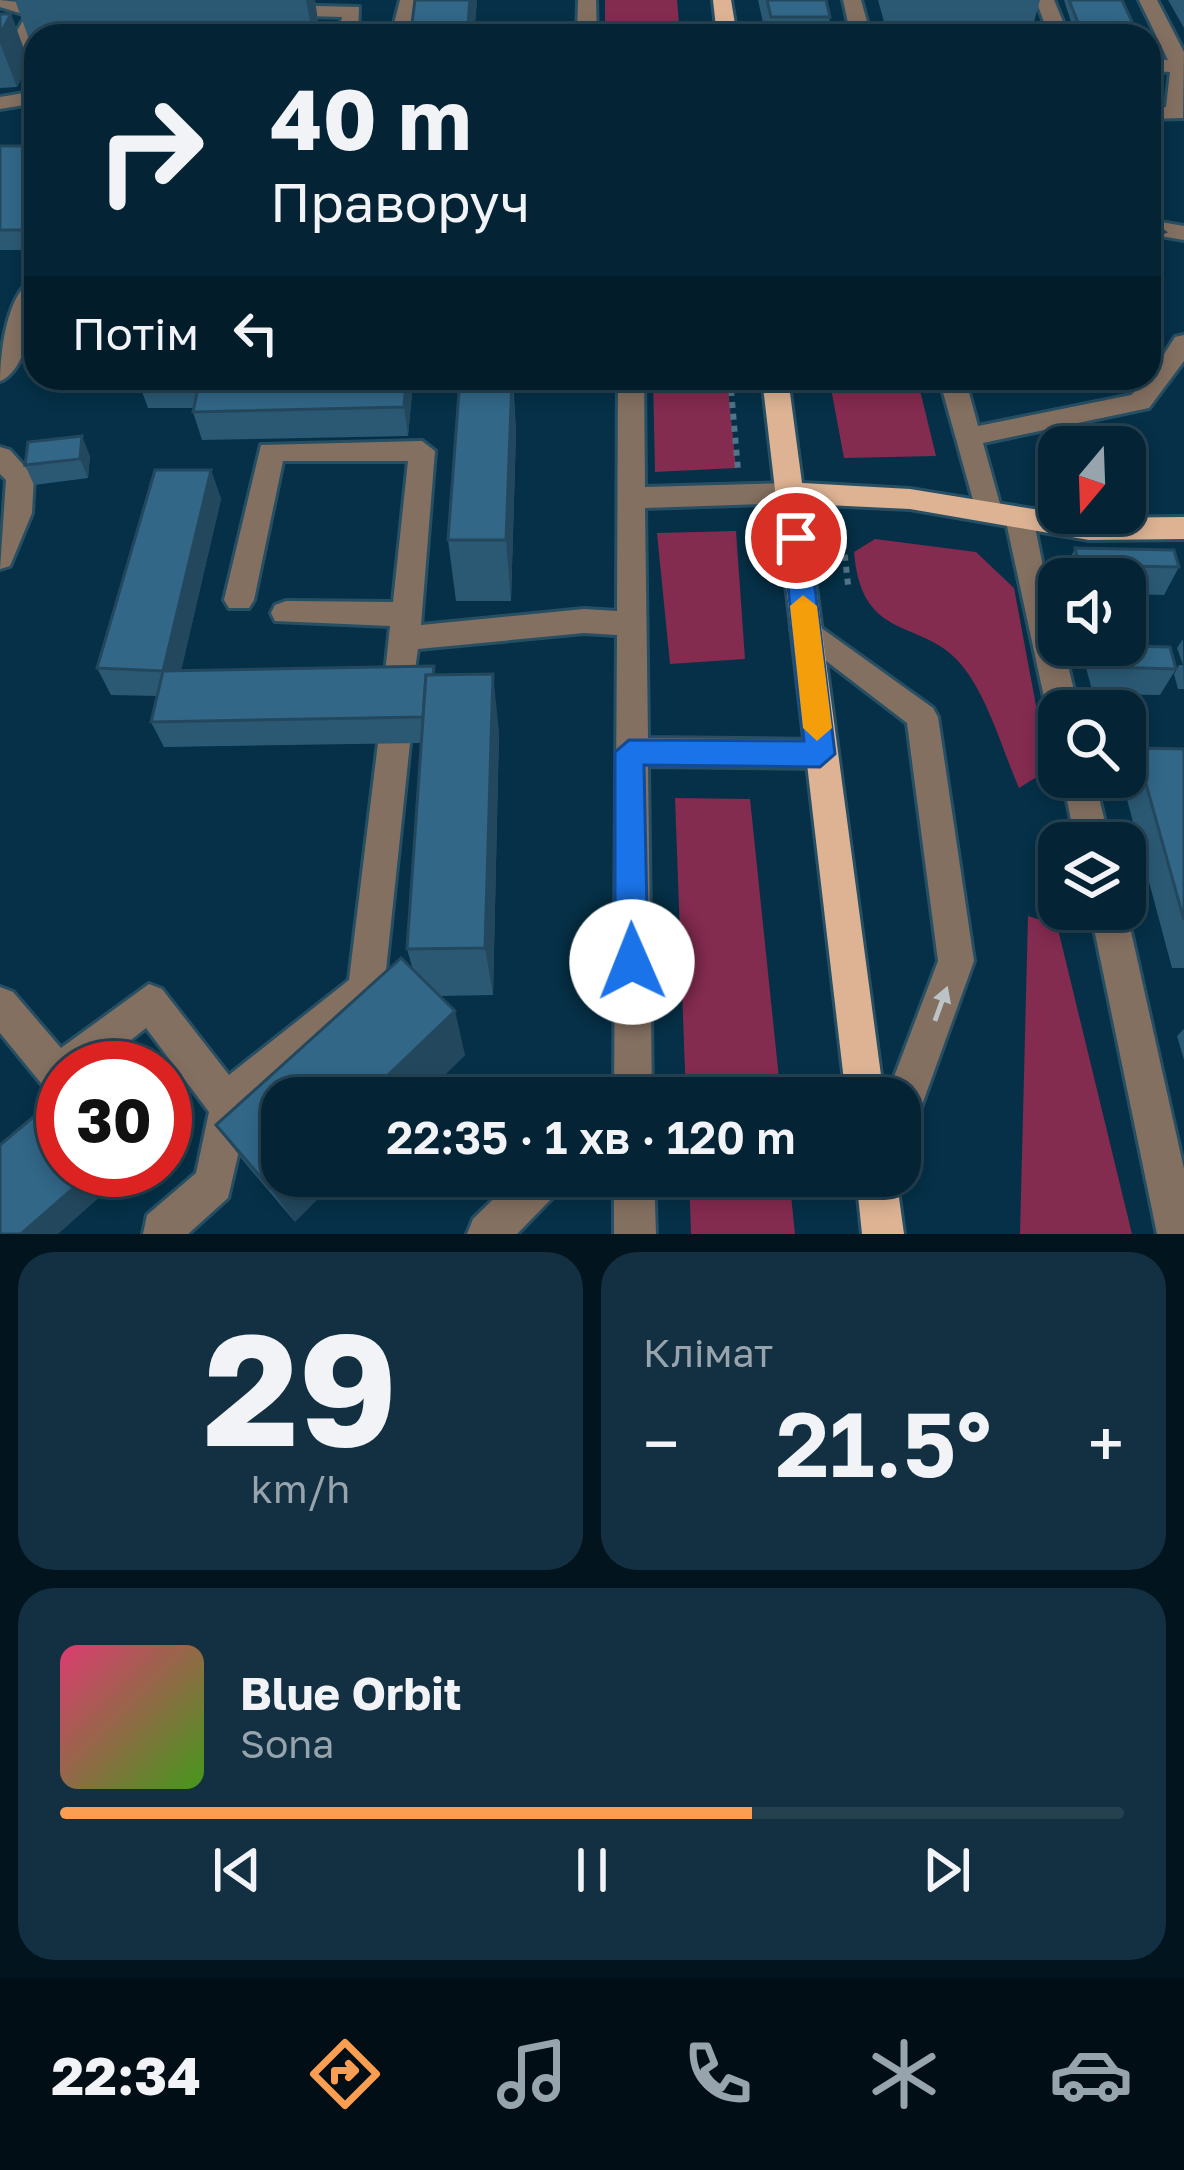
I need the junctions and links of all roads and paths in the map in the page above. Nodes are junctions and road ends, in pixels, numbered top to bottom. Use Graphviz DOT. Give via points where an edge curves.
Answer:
graph roads {
  1 [pos="416,0"];
  2 [pos="0,1"];
  3 [pos="325,6"];
  4 [pos="80,11"];
  5 [pos="260,11"];
  6 [pos="37,12"];
  7 [pos="28,24"];
  8 [pos="350,24"];
  9 [pos="403,24"];
  10 [pos="1161,26"];
  11 [pos="1181,66"];
  12 [pos="1161,113"];
  13 [pos="24,315"];
  14 [pos="1184,343"];
  15 [pos="0,372"];
  16 [pos="1161,374"];
  17 [pos="631,390"];
  18 [pos="731,390"];
  19 [pos="777,390"];
  20 [pos="955,390"];
  21 [pos="1149,390"];
  22 [pos="968,437"];
  23 [pos="0,457"];
  24 [pos="725,483"];
  25 [pos="792,493"];
  26 [pos="633,498"];
  27 [pos="988,511"];
  28 [pos="1019,517"];
  29 [pos="1184,529"];
  30 [pos="0,558"];
  31 [pos="239,599"];
  32 [pos="286,613"];
  33 [pos="632,624"];
  34 [pos="408,626"];
  35 [pos="806,629"];
  36 [pos="1059,690"];
  37 [pos="400,693"];
  38 [pos="394,743"];
  39 [pos="629,752"];
  40 [pos="820,754"];
  41 [pos="1113,930"];
  42 [pos="0,1005"];
  43 [pos="100,1041"];
  44 [pos="179,1041"];
  45 [pos="36,1046"];
  46 [pos="192,1058"];
  47 [pos="630,1077"];
  48 [pos="863,1077"];
  49 [pos="913,1077"];
  50 [pos="226,1102"];
  51 [pos="525,1197"];
  52 [pos="634,1197"];
  53 [pos="878,1197"];
  54 [pos="165,1234"];
  55 [pos="488,1234"];
  56 [pos="635,1234"];
  57 [pos="883,1234"];
  58 [pos="1178,1234"];
  1 -- 9 [label="street" via="407,4"];
  2 -- 6 [label="street"];
  3 -- 5 [label="street"];
  3 -- 8 [label="street" via="352,11"];
  4 -- 6 [label="street"];
  6 -- 7 [label="street"];
  10 -- 11 [label="street"];
  11 -- 12 [label="street" via="1176,114"];
  13 -- 15 [label="street"];
  14 -- 16 [label="street"];
  17 -- 26 [label="street"];
  18 -- 24 [label="path" via="738,471"];
  19 -- 25 [label="main road"];
  20 -- 22 [label="street"];
  21 -- 22 [label="street" via="1140,402"];
  22 -- 27 [label="street"];
  23 -- 30 [label="street" via="20,477 18,513"];
  25 -- 26 [label="street"];
  25 -- 27 [label="main road"];
  25 -- 35 [label="main road"];
  26 -- 33 [label="street"];
  27 -- 28 [label="main road"];
  28 -- 29 [label="main road" via="1089,529"];
  28 -- 36 [label="street"];
  31 -- 34 [label="street" via="272,452 422,451"];
  32 -- 34 [label="street"];
  33 -- 34 [label="street"];
  33 -- 39 [label="street"];
  34 -- 37 [label="street"];
  35 -- 40 [label="main road"];
  49 -- 35 [label="street, one-way" via="956,962 922,717"];
  38 -- 50 [label="street" via="366,989"];
  39 -- 40 [label="street"];
  39 -- 47 [label="street"];
  40 -- 48 [label="main road"];
  41 -- 58 [label="street"];
  42 -- 45 [label="street"];
  43 -- 44 [label="street" via="149,1002"];
  46 -- 50 [label="street"];
  50 -- 54 [label="street" via="214,1184"];
  51 -- 55 [label="street"];
  52 -- 56 [label="street"];
  53 -- 57 [label="main road"];
}
